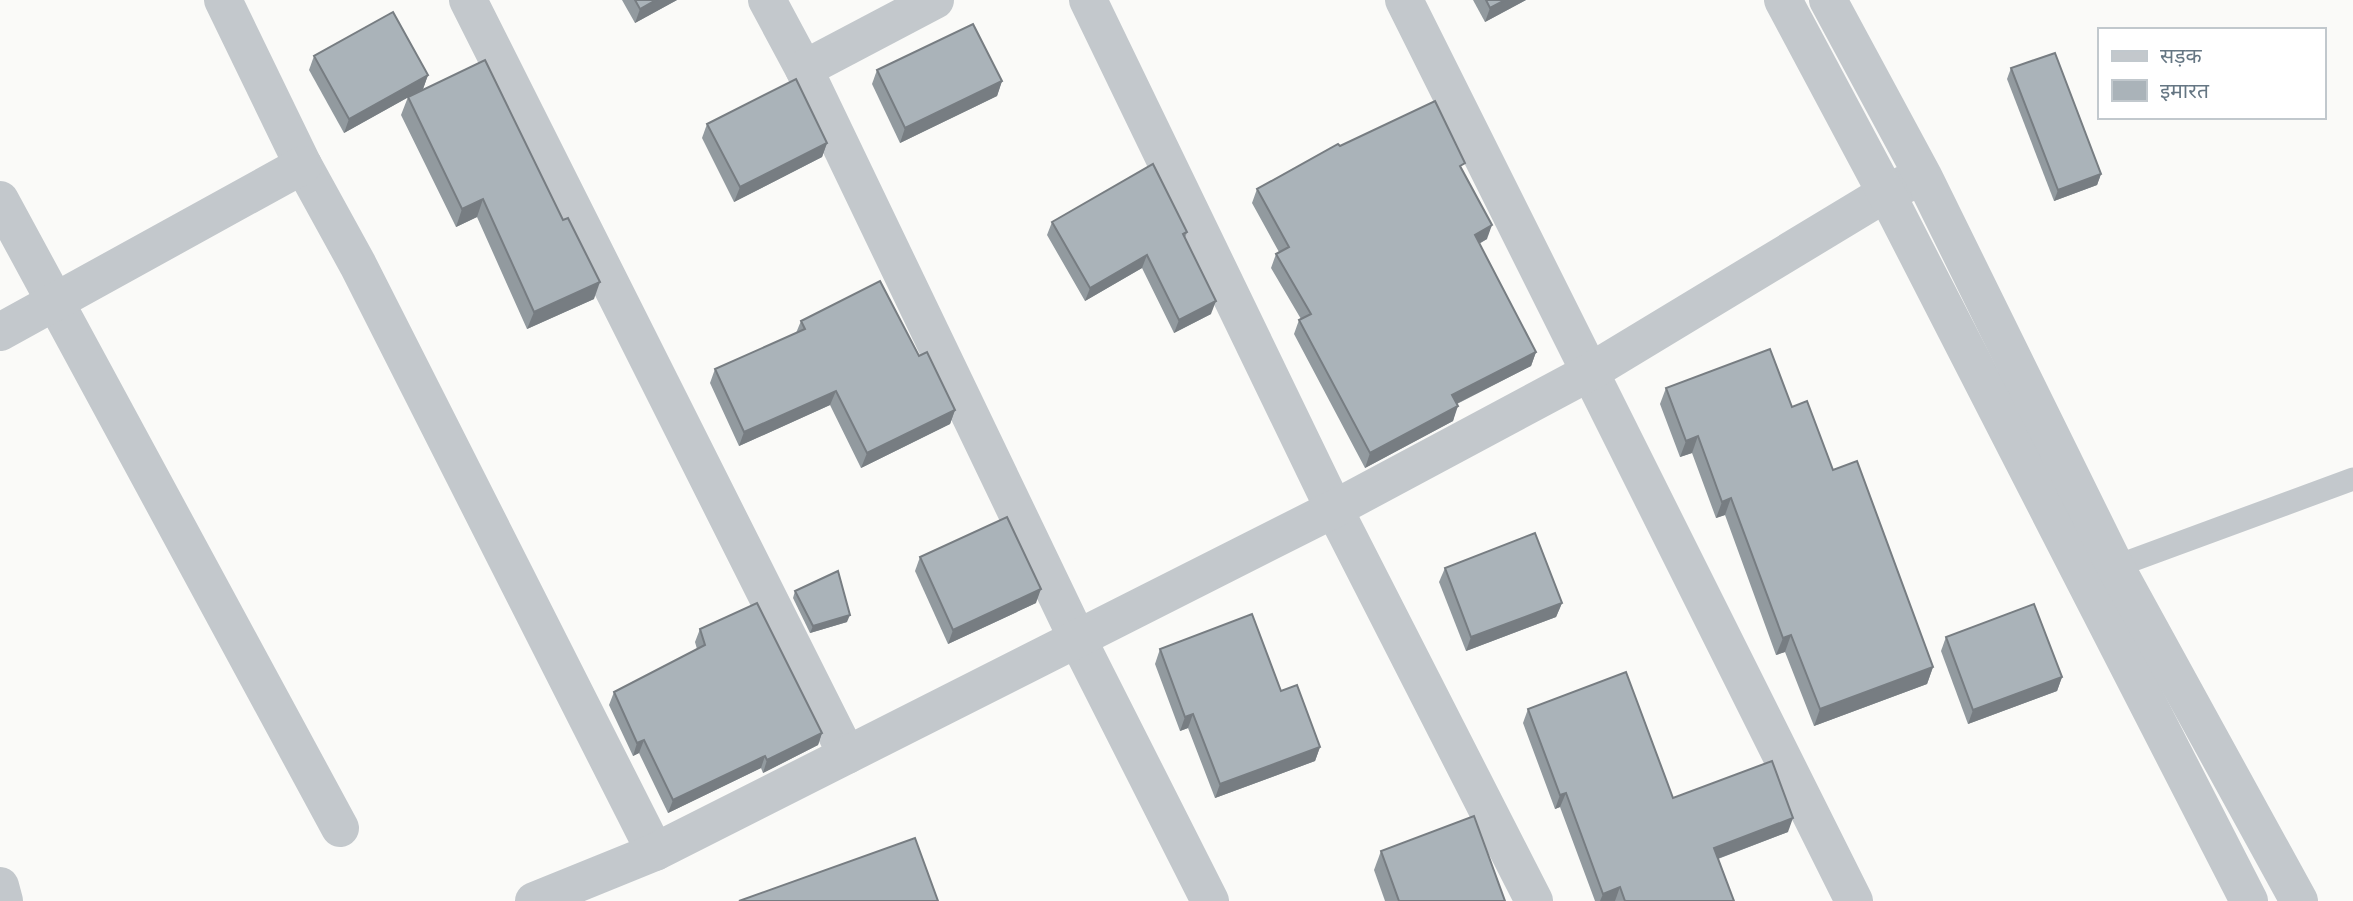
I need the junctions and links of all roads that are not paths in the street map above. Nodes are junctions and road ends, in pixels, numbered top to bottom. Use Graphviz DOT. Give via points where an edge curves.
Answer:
graph roads {
  1 [pos="223,0"];
  2 [pos="468,0"];
  3 [pos="767,0"];
  4 [pos="935,0"];
  5 [pos="1088,0"];
  6 [pos="1404,0"];
  7 [pos="1783,0"];
  8 [pos="1828,0"];
  9 [pos="804,69"];
  10 [pos="303,164"];
  11 [pos="1923,176"];
  12 [pos="1886,193"];
  13 [pos="0,200"];
  14 [pos="55,302"];
  15 [pos="0,332"];
  16 [pos="1590,372"];
  17 [pos="2353,479"];
  18 [pos="1334,509"];
  19 [pos="2100,572"];
  20 [pos="1077,638"];
  21 [pos="847,755"];
  22 [pos="340,828"];
  23 [pos="655,852"];
  24 [pos="0,887"];
  25 [pos="4,901"];
  26 [pos="534,901"];
  27 [pos="1210,901"];
  28 [pos="1534,901"];
  29 [pos="1854,901"];
  30 [pos="2249,901"];
  31 [pos="2299,901"];
  1 -- 10 [label="street"];
  2 -- 21 [label="street"];
  3 -- 9 [label="street"];
  4 -- 9 [label="street"];
  5 -- 18 [label="street"];
  6 -- 16 [label="street"];
  7 -- 12 [label="street"];
  8 -- 11 [label="street"];
  9 -- 20 [label="street"];
  10 -- 14 [label="street"];
  10 -- 23 [label="street"];
  11 -- 12 [label="street"];
  11 -- 19 [label="street"];
  12 -- 16 [label="street"];
  12 -- 19 [label="street"];
  13 -- 14 [label="street"];
  14 -- 15 [label="street"];
  14 -- 22 [label="street"];
  16 -- 18 [label="street"];
  16 -- 29 [label="street"];
  17 -- 19 [label="lane"];
  18 -- 20 [label="street"];
  18 -- 28 [label="street"];
  19 -- 30 [label="street"];
  19 -- 31 [label="street"];
  20 -- 21 [label="street"];
  20 -- 27 [label="street"];
  21 -- 23 [label="street"];
  23 -- 26 [label="street"];
  24 -- 25 [label="street"];
}
